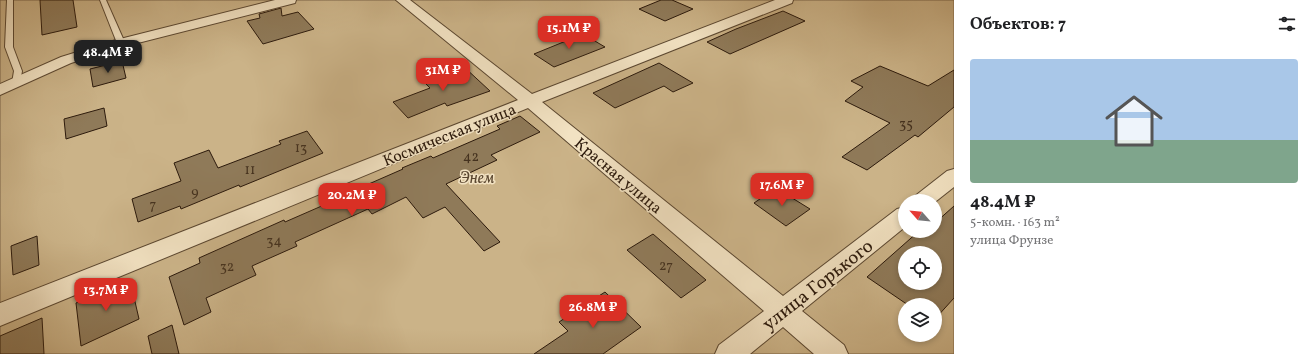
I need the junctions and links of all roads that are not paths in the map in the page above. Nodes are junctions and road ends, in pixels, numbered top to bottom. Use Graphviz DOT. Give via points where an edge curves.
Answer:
graph roads {
  1 [pos="10,0"];
  2 [pos="103,0"];
  3 [pos="290,0"];
  4 [pos="402,0"];
  5 [pos="787,0"];
  6 [pos="121,43"];
  7 [pos="9,47"];
  8 [pos="0,49"];
  9 [pos="16,83"];
  10 [pos="0,90"];
  11 [pos="530,101"];
  12 [pos="954,176"];
  13 [pos="931,194"];
  14 [pos="898,220"];
  15 [pos="782,311"];
  16 [pos="0,315"];
  17 [pos="729,354"];
  18 [pos="834,354"];
  1 -- 7 [label="lane"];
  2 -- 6 [label="lane"];
  3 -- 6 [label="street"];
  4 -- 11 [label="street, Красная улица"];
  5 -- 11 [label="street, Космическая улица"];
  6 -- 9 [label="street" via="66,60"];
  7 -- 8 [label="lane"];
  7 -- 9 [label="lane" via="18,71"];
  9 -- 10 [label="street"];
  11 -- 15 [label="street, Красная улица"];
  11 -- 16 [label="street, Космическая улица"];
  12 -- 13 [label="street"];
  14 -- 15 [label="street, улица Горького"];
  15 -- 17 [label="street, улица Горького"];
  15 -- 18 [label="street, Красная улица"];
}
